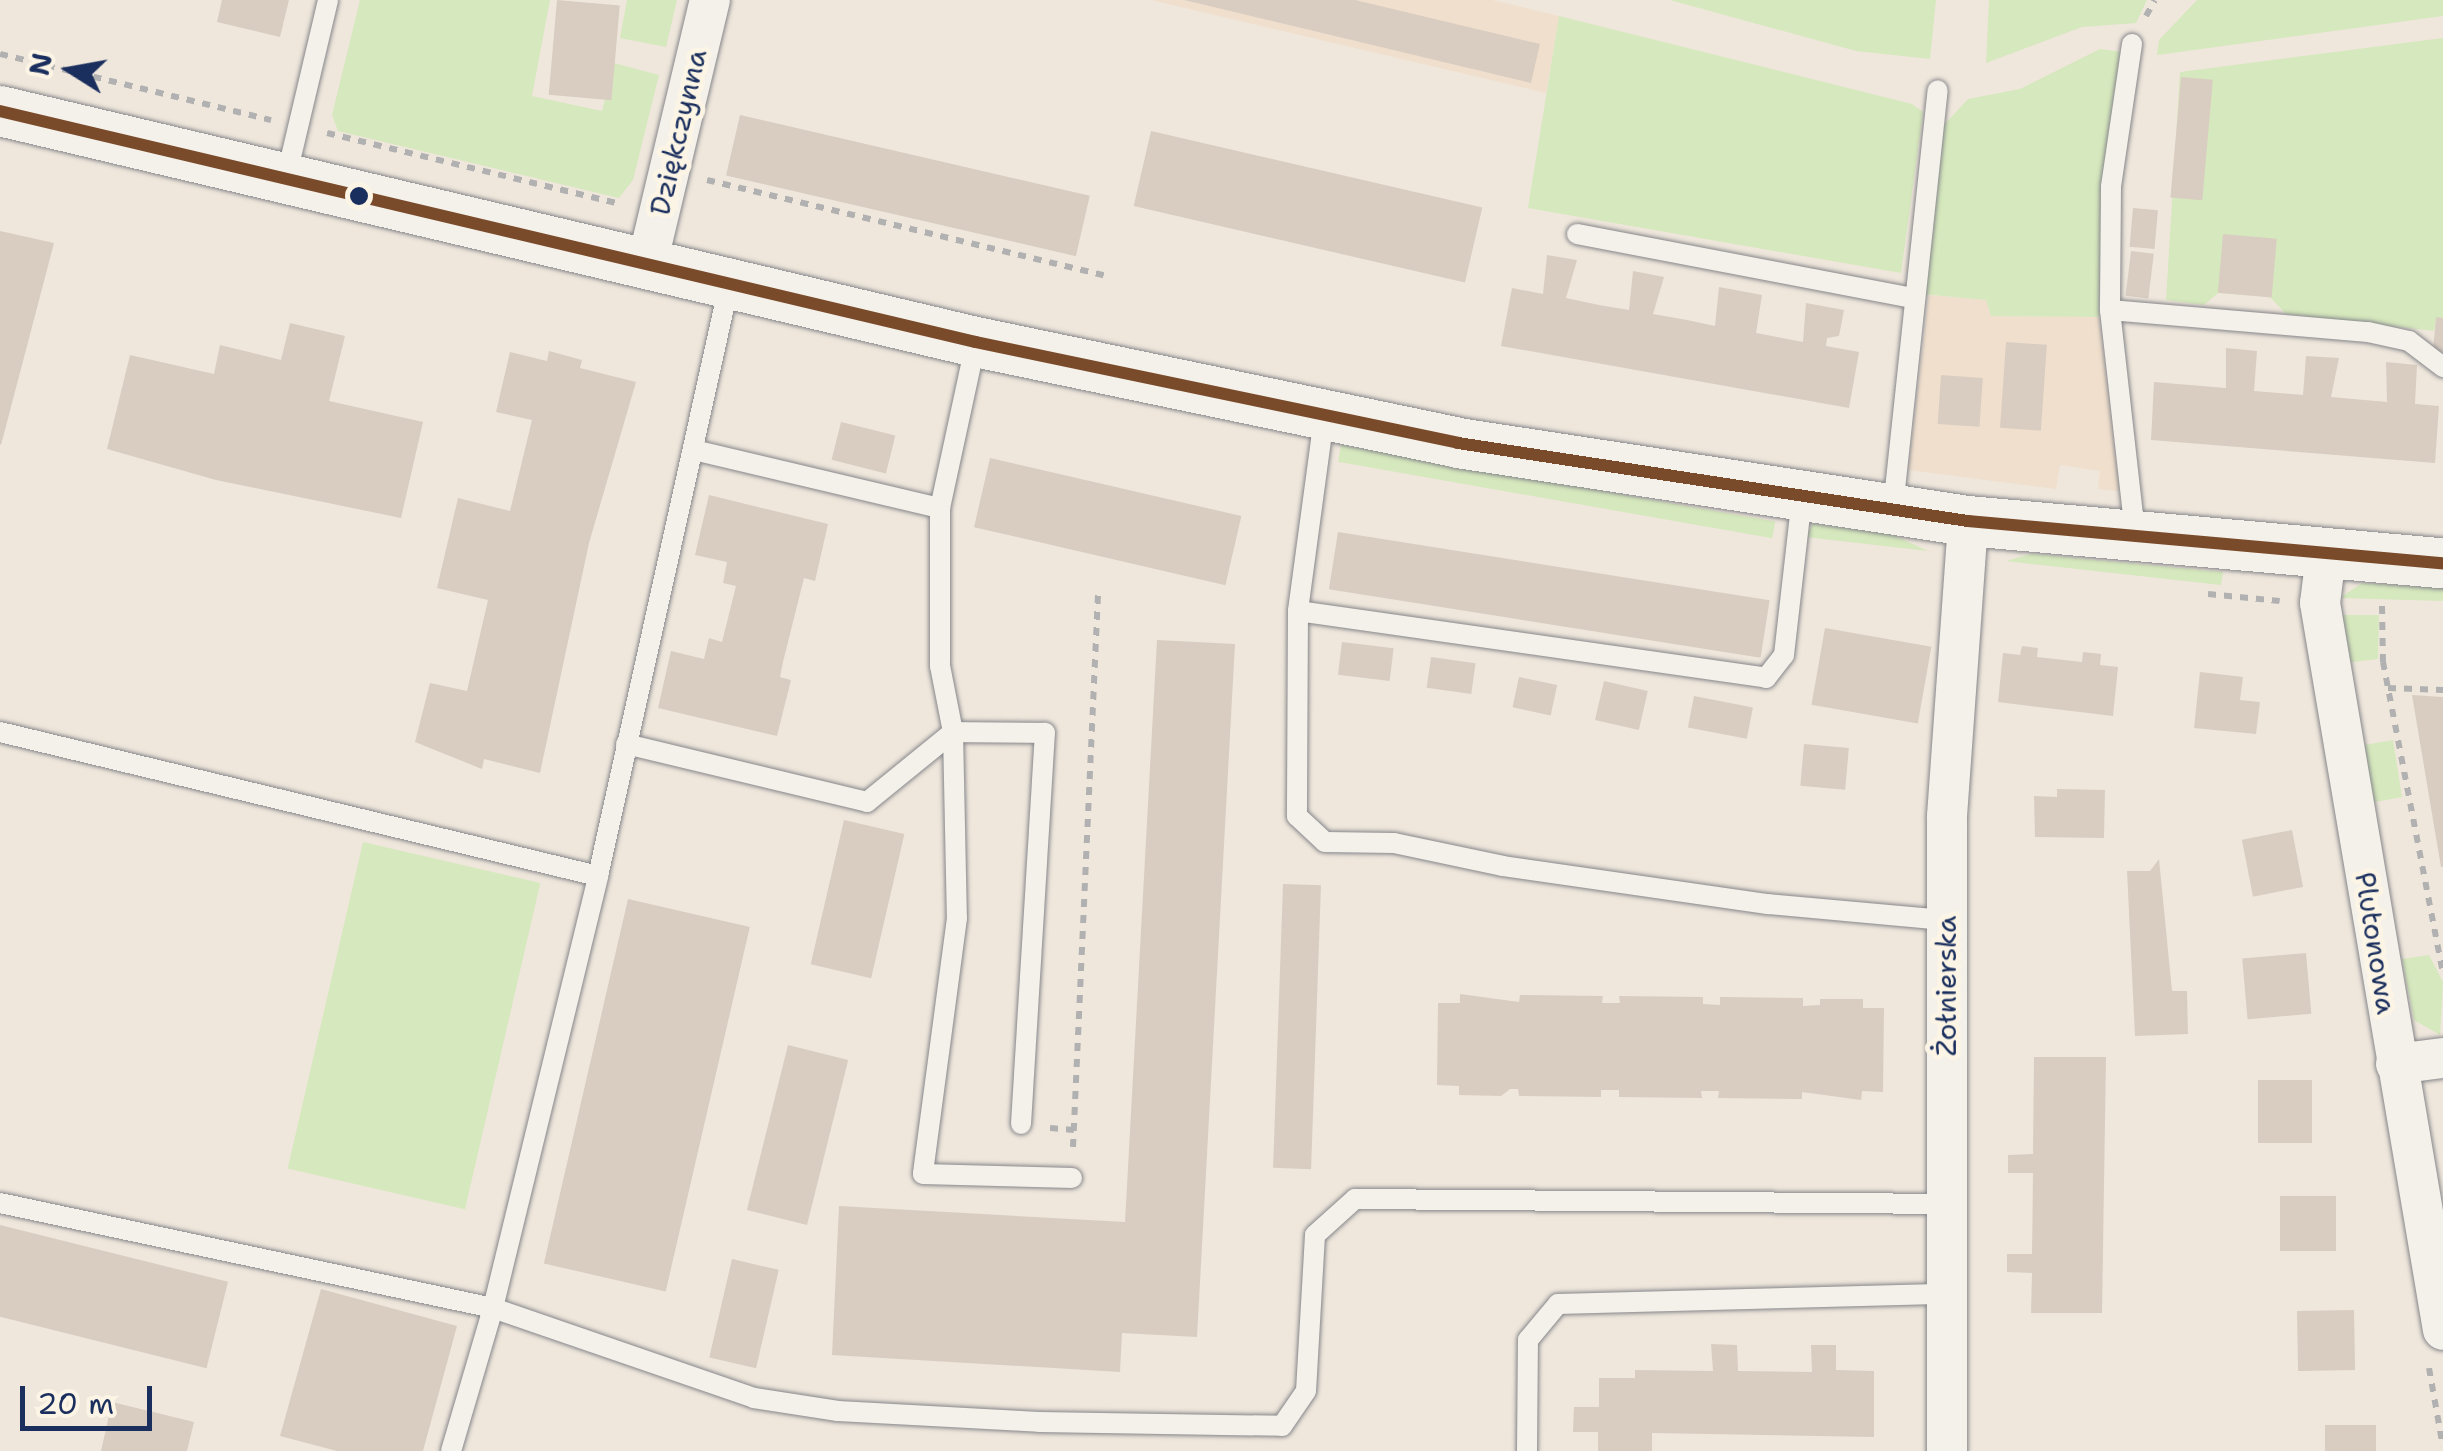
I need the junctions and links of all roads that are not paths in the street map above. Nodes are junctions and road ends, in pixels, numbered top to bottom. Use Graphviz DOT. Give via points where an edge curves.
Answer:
graph roads {
  1 [pos="328,0"];
  2 [pos="710,0"];
  3 [pos="2132,44"];
  4 [pos="1938,90"];
  5 [pos="0,111"];
  6 [pos="286,179"];
  7 [pos="1577,234"];
  8 [pos="647,264"];
  9 [pos="730,283"];
  10 [pos="1914,298"];
  11 [pos="2110,310"];
  12 [pos="976,342"];
  13 [pos="2443,367"];
  14 [pos="1324,418"];
  15 [pos="694,450"];
  16 [pos="1802,497"];
  17 [pos="940,508"];
  18 [pos="1893,510"];
  19 [pos="1968,521"];
  20 [pos="2136,541"];
  21 [pos="2326,556"];
  22 [pos="2443,563"];
  23 [pos="1298,611"];
  24 [pos="0,732"];
  25 [pos="953,732"];
  26 [pos="626,744"];
  27 [pos="598,876"];
  28 [pos="1946,920"];
  29 [pos="2443,1058"];
  30 [pos="2396,1064"];
  31 [pos="1021,1124"];
  32 [pos="1072,1178"];
  33 [pos="0,1203"];
  34 [pos="1946,1204"];
  35 [pos="1948,1294"];
  36 [pos="493,1308"];
  37 [pos="2443,1330"];
  38 [pos="451,1451"];
  39 [pos="1526,1451"];
  40 [pos="1947,1451"];
  1 -- 6 [label="lane"];
  2 -- 8 [label="street, Dziękczynna"];
  3 -- 11 [label="lane" via="2111,187"];
  4 -- 10 [label="lane"];
  5 -- 6 [label="street"];
  6 -- 8 [label="street"];
  7 -- 10 [label="lane"];
  8 -- 9 [label="street"];
  9 -- 12 [label="street"];
  9 -- 15 [label="lane"];
  10 -- 18 [label="lane"];
  11 -- 13 [label="lane" via="2368,332 2409,341"];
  11 -- 20 [label="lane"];
  12 -- 14 [label="street"];
  12 -- 17 [label="lane"];
  14 -- 16 [label="street"];
  14 -- 23 [label="lane"];
  15 -- 17 [label="lane"];
  15 -- 26 [label="lane"];
  16 -- 18 [label="street"];
  16 -- 23 [label="lane" via="1784,656 1766,678"];
  17 -- 25 [label="lane" via="940,666"];
  18 -- 19 [label="street"];
  19 -- 20 [label="street"];
  19 -- 28 [label="street, Żołnierska"];
  20 -- 21 [label="street"];
  21 -- 22 [label="street"];
  21 -- 30 [label="street, Plutonowa" via="2320,603"];
  23 -- 28 [label="lane" via="1297,816 1326,842 1394,843 1768,904"];
  24 -- 27 [label="lane"];
  25 -- 26 [label="lane" via="867,802"];
  25 -- 31 [label="lane" via="1044,733"];
  25 -- 32 [label="lane" via="957,918 923,1174"];
  26 -- 27 [label="lane"];
  27 -- 36 [label="lane"];
  28 -- 34 [label="street, Żołnierska"];
  29 -- 30 [label="street"];
  30 -- 37 [label="street, Plutonowa"];
  33 -- 36 [label="lane"];
  34 -- 35 [label="street, Żołnierska"];
  34 -- 36 [label="lane" via="1355,1199 1315,1235 1306,1391 1282,1426 838,1411 754,1398"];
  35 -- 39 [label="lane" via="1558,1304 1528,1340"];
  35 -- 40 [label="street, Żołnierska"];
  36 -- 38 [label="lane"];
}
